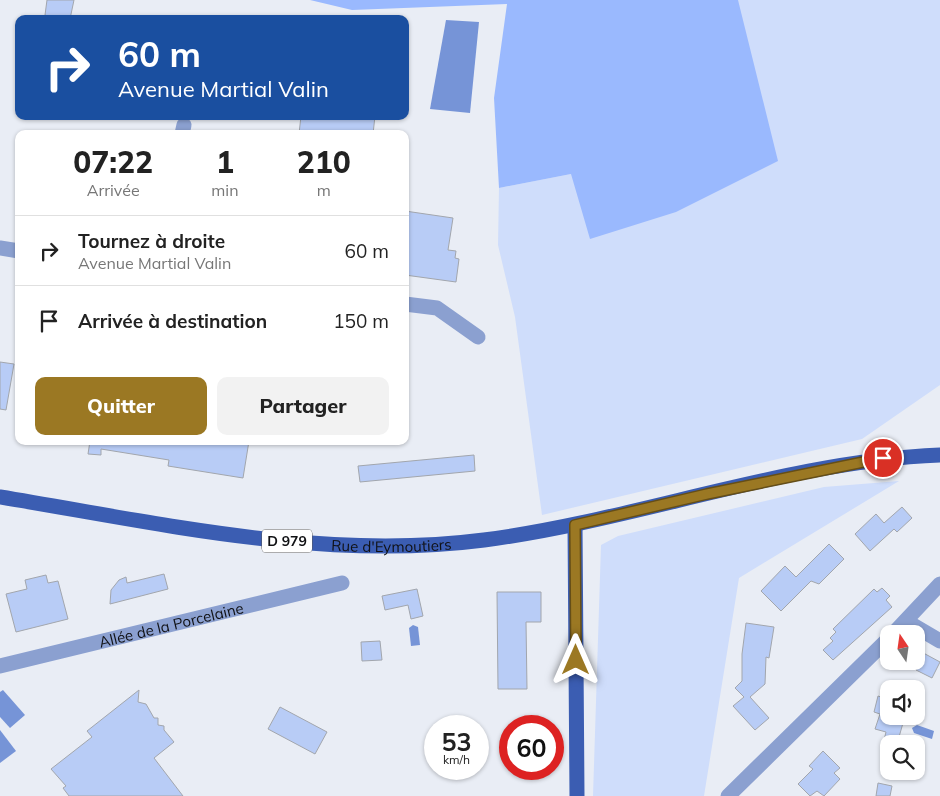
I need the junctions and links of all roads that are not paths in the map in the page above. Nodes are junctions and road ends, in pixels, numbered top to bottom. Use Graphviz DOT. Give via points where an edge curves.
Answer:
graph roads {
  1 [pos="0,248"];
  2 [pos="15,250"];
  3 [pos="409,304"];
  4 [pos="478,337"];
  5 [pos="940,455"];
  6 [pos="0,497"];
  7 [pos="575,525"];
  8 [pos="342,583"];
  9 [pos="940,584"];
  10 [pos="906,621"];
  11 [pos="902,625"];
  12 [pos="940,641"];
  13 [pos="880,647"];
  14 [pos="0,666"];
  15 [pos="577,796"];
  16 [pos="728,796"];
  1 -- 2 [label="street"];
  3 -- 4 [label="street" via="437,308"];
  5 -- 7 [label="main road, D 979" via="883,458"];
  6 -- 7 [label="main road, Rue d'Eymoutiers / D 979" via="249,537 332,546 425,545 482,540"];
  7 -- 15 [label="main road"];
  8 -- 14 [label="street, Allée de la Porcelaine"];
  9 -- 10 [label="street"];
  10 -- 11 [label="street"];
  10 -- 12 [label="street"];
  13 -- 16 [label="street"];
}
